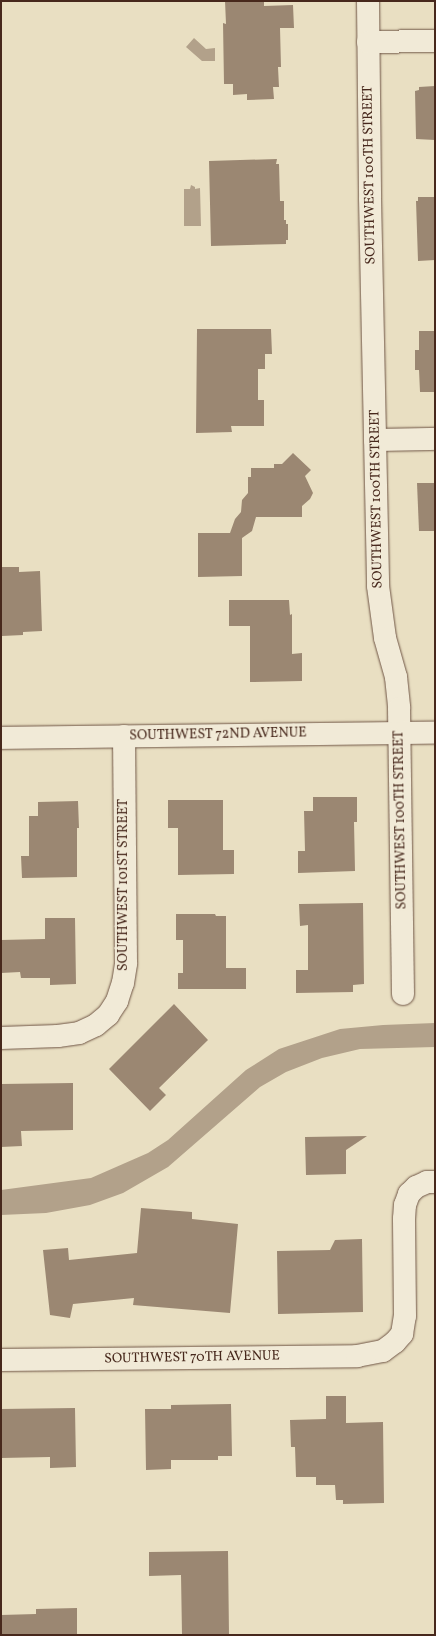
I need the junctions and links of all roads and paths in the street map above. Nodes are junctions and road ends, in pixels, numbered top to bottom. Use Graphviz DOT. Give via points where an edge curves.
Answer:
graph roads {
  1 [pos="368,1"];
  2 [pos="435,41"];
  3 [pos="368,42"];
  4 [pos="435,439"];
  5 [pos="375,440"];
  6 [pos="400,733"];
  7 [pos="435,733"];
  8 [pos="124,736"];
  9 [pos="1,738"];
  10 [pos="403,994"];
  11 [pos="1,1038"];
  12 [pos="435,1182"];
  13 [pos="1,1360"];
  1 -- 3 [label="street, SOUTHWEST 100TH STREET"];
  2 -- 3 [label="street"];
  3 -- 5 [label="street, SOUTHWEST 100TH STREET"];
  4 -- 5 [label="street"];
  5 -- 6 [label="street, SOUTHWEST 100TH STREET" via="379,599 385,638 398,691"];
  6 -- 7 [label="street, SOUTHWEST 72ND AVENUE"];
  6 -- 8 [label="street, SOUTHWEST 72ND AVENUE"];
  6 -- 10 [label="street, SOUTHWEST 100TH STREET"];
  8 -- 9 [label="street, SOUTHWEST 72ND AVENUE"];
  8 -- 11 [label="street, SOUTHWEST 101ST STREET" via="126,963 118,1001 108,1015 96,1025 79,1033"];
  12 -- 13 [label="street, SOUTHWEST 70TH AVENUE" via="427,1182 416,1187 409,1194 405,1205 402,1334 383,1351 357,1356"];
}
